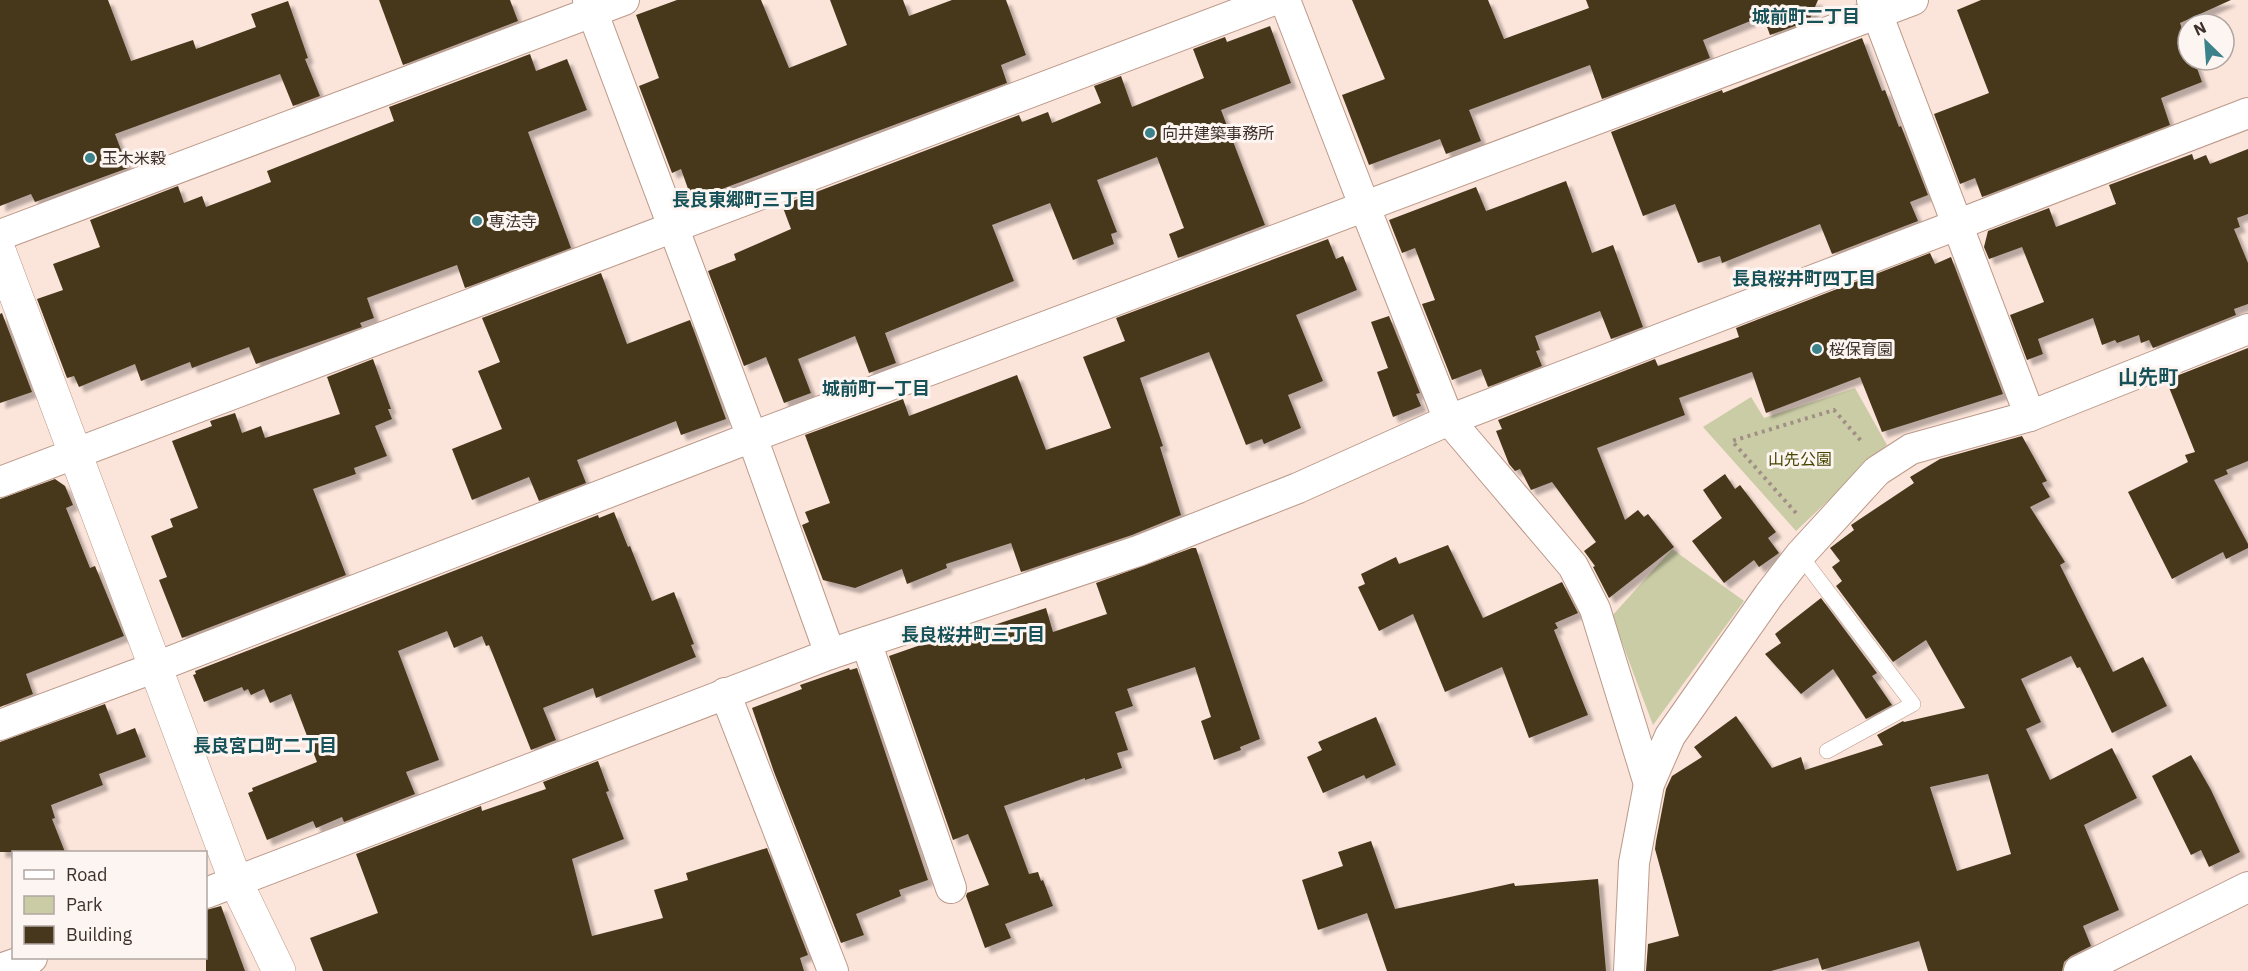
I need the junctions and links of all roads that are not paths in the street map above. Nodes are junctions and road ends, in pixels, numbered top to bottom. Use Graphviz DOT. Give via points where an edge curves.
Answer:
graph roads {
  1 [pos="624,0"];
  2 [pos="1274,0"];
  3 [pos="1285,0"];
  4 [pos="1913,0"];
  5 [pos="590,6"];
  6 [pos="1875,7"];
  7 [pos="2248,114"];
  8 [pos="1364,206"];
  9 [pos="1958,225"];
  10 [pos="673,227"];
  11 [pos="0,235"];
  12 [pos="0,253"];
  13 [pos="2248,329"];
  14 [pos="2030,416"];
  15 [pos="1449,420"];
  16 [pos="752,437"];
  17 [pos="75,452"];
  18 [pos="0,482"];
  19 [pos="1807,546"];
  20 [pos="866,642"];
  21 [pos="830,654"];
  22 [pos="156,667"];
  23 [pos="726,693"];
  24 [pos="0,725"];
  25 [pos="1827,751"];
  26 [pos="1649,784"];
  27 [pos="236,882"];
  28 [pos="2248,887"];
  29 [pos="951,888"];
  30 [pos="207,893"];
  31 [pos="27,959"];
  32 [pos="0,969"];
  33 [pos="279,971"];
  34 [pos="833,971"];
  35 [pos="1629,971"];
  36 [pos="2079,971"];
  1 -- 5 [label="street"];
  2 -- 10 [label="street"];
  3 -- 8 [label="street"];
  4 -- 6 [label="street"];
  5 -- 10 [label="street"];
  5 -- 11 [label="street"];
  6 -- 8 [label="street"];
  6 -- 9 [label="street"];
  7 -- 9 [label="street"];
  8 -- 15 [label="street"];
  8 -- 16 [label="street"];
  9 -- 14 [label="street"];
  9 -- 15 [label="street"];
  10 -- 16 [label="street"];
  10 -- 17 [label="street"];
  12 -- 17 [label="street"];
  13 -- 14 [label="street"];
  14 -- 19 [label="street" via="1911,449 1877,471"];
  15 -- 20 [label="street" via="1298,488 1138,551"];
  15 -- 26 [label="street" via="1573,566 1595,609"];
  16 -- 21 [label="street"];
  16 -- 22 [label="street"];
  17 -- 18 [label="street"];
  17 -- 22 [label="street"];
  19 -- 25 [label="lane" via="1913,704"];
  19 -- 26 [label="street" via="1670,736"];
  20 -- 21 [label="street"];
  20 -- 29 [label="street"];
  21 -- 23 [label="street"];
  22 -- 24 [label="street"];
  22 -- 27 [label="street"];
  23 -- 27 [label="street"];
  23 -- 34 [label="street"];
  26 -- 35 [label="street" via="1634,863"];
  27 -- 30 [label="street"];
  27 -- 33 [label="street"];
  28 -- 36 [label="street"];
  31 -- 32 [label="street"];
}
